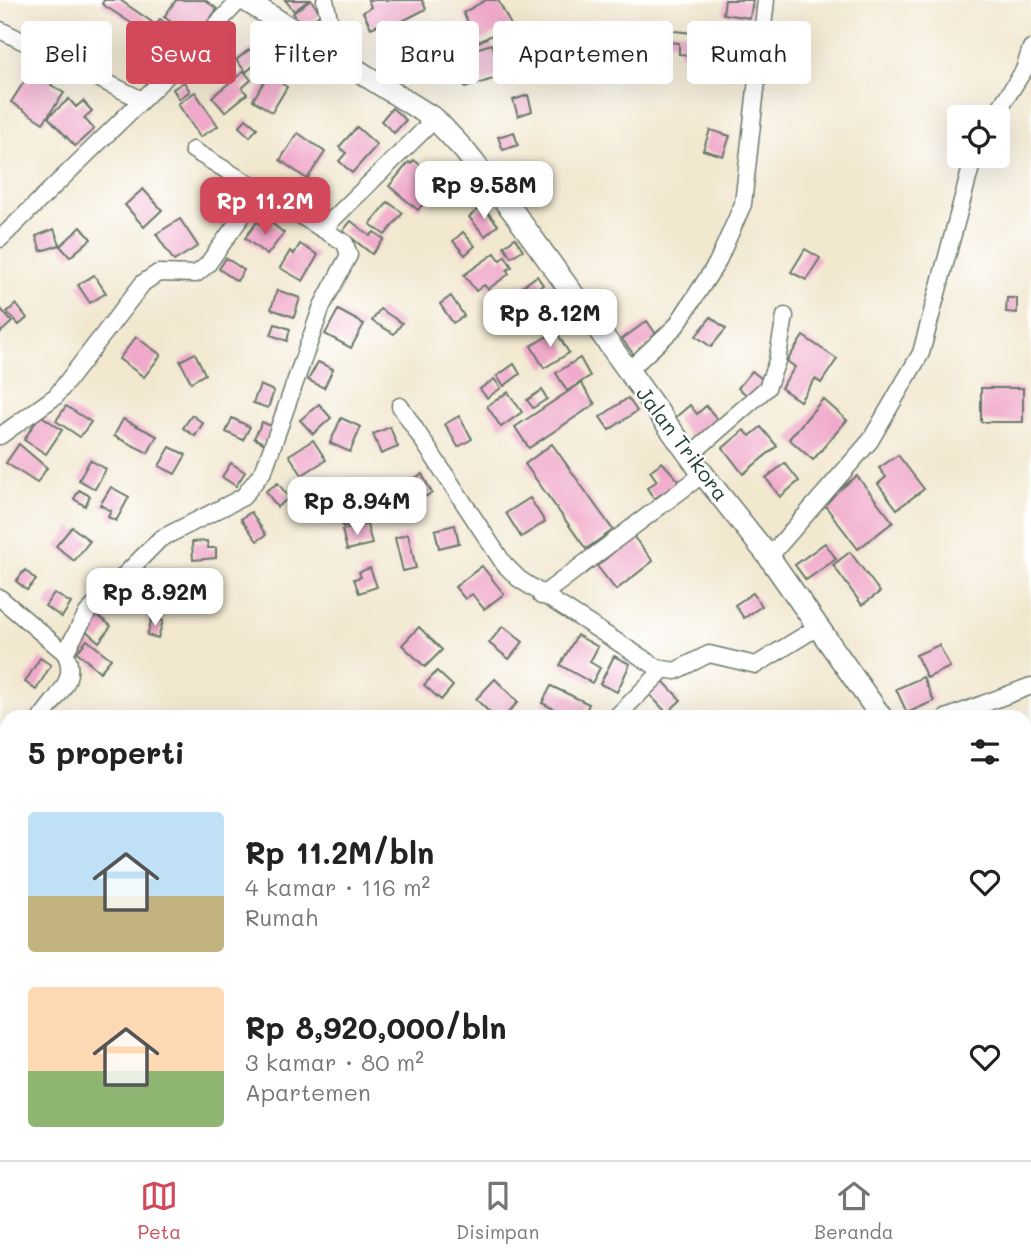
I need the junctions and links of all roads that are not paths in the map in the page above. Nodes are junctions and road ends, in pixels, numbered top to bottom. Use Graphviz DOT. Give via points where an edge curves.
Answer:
graph roads {
  1 [pos="243,0"];
  2 [pos="325,0"];
  3 [pos="766,0"];
  4 [pos="279,21"];
  5 [pos="330,21"];
  6 [pos="0,30"];
  7 [pos="1031,48"];
  8 [pos="362,71"];
  9 [pos="142,100"];
  10 [pos="1002,105"];
  11 [pos="435,119"];
  12 [pos="193,150"];
  13 [pos="971,168"];
  14 [pos="260,191"];
  15 [pos="323,229"];
  16 [pos="0,239"];
  17 [pos="785,316"];
  18 [pos="628,371"];
  19 [pos="400,406"];
  20 [pos="0,436"];
  21 [pos="690,456"];
  22 [pos="703,474"];
  23 [pos="769,557"];
  24 [pos="541,596"];
  25 [pos="0,598"];
  26 [pos="818,627"];
  27 [pos="65,653"];
  28 [pos="663,670"];
  29 [pos="1031,686"];
  30 [pos="47,710"];
  31 [pos="623,710"];
  32 [pos="876,710"];
  33 [pos="967,710"];
  1 -- 4 [label="street, Jalan Trikora"];
  1 -- 9 [label="street"];
  2 -- 5 [label="street"];
  3 -- 18 [label="street" via="743,204 717,263 676,326"];
  6 -- 9 [label="street"];
  7 -- 10 [label="street" via="1024,70"];
  8 -- 11 [label="street, Jalan Trikora"];
  9 -- 16 [label="street"];
  11 -- 15 [label="street"];
  11 -- 18 [label="street, Jalan Trikora" via="514,214"];
  12 -- 14 [label="street"];
  13 -- 23 [label="street" via="921,354 870,441"];
  14 -- 15 [label="street"];
  14 -- 20 [label="street" via="207,265 196,274 158,273 143,283 56,396"];
  15 -- 27 [label="street" via="350,251 322,306 264,470 243,497 160,539 87,613"];
  17 -- 21 [label="street" via="767,387"];
  18 -- 21 [label="street, Jalan Trikora"];
  19 -- 24 [label="street" via="504,565"];
  21 -- 22 [label="street, Jalan Trikora"];
  22 -- 23 [label="street, Jalan Trikora"];
  22 -- 24 [label="street"];
  23 -- 26 [label="street, Jalan Trikora"];
  24 -- 28 [label="street"];
  25 -- 27 [label="street"];
  26 -- 28 [label="street" via="756,665 709,654 675,671"];
  26 -- 32 [label="street, Jalan Trikora"];
  27 -- 30 [label="street" via="72,669"];
  28 -- 31 [label="street"];
  29 -- 33 [label="street"];
}
